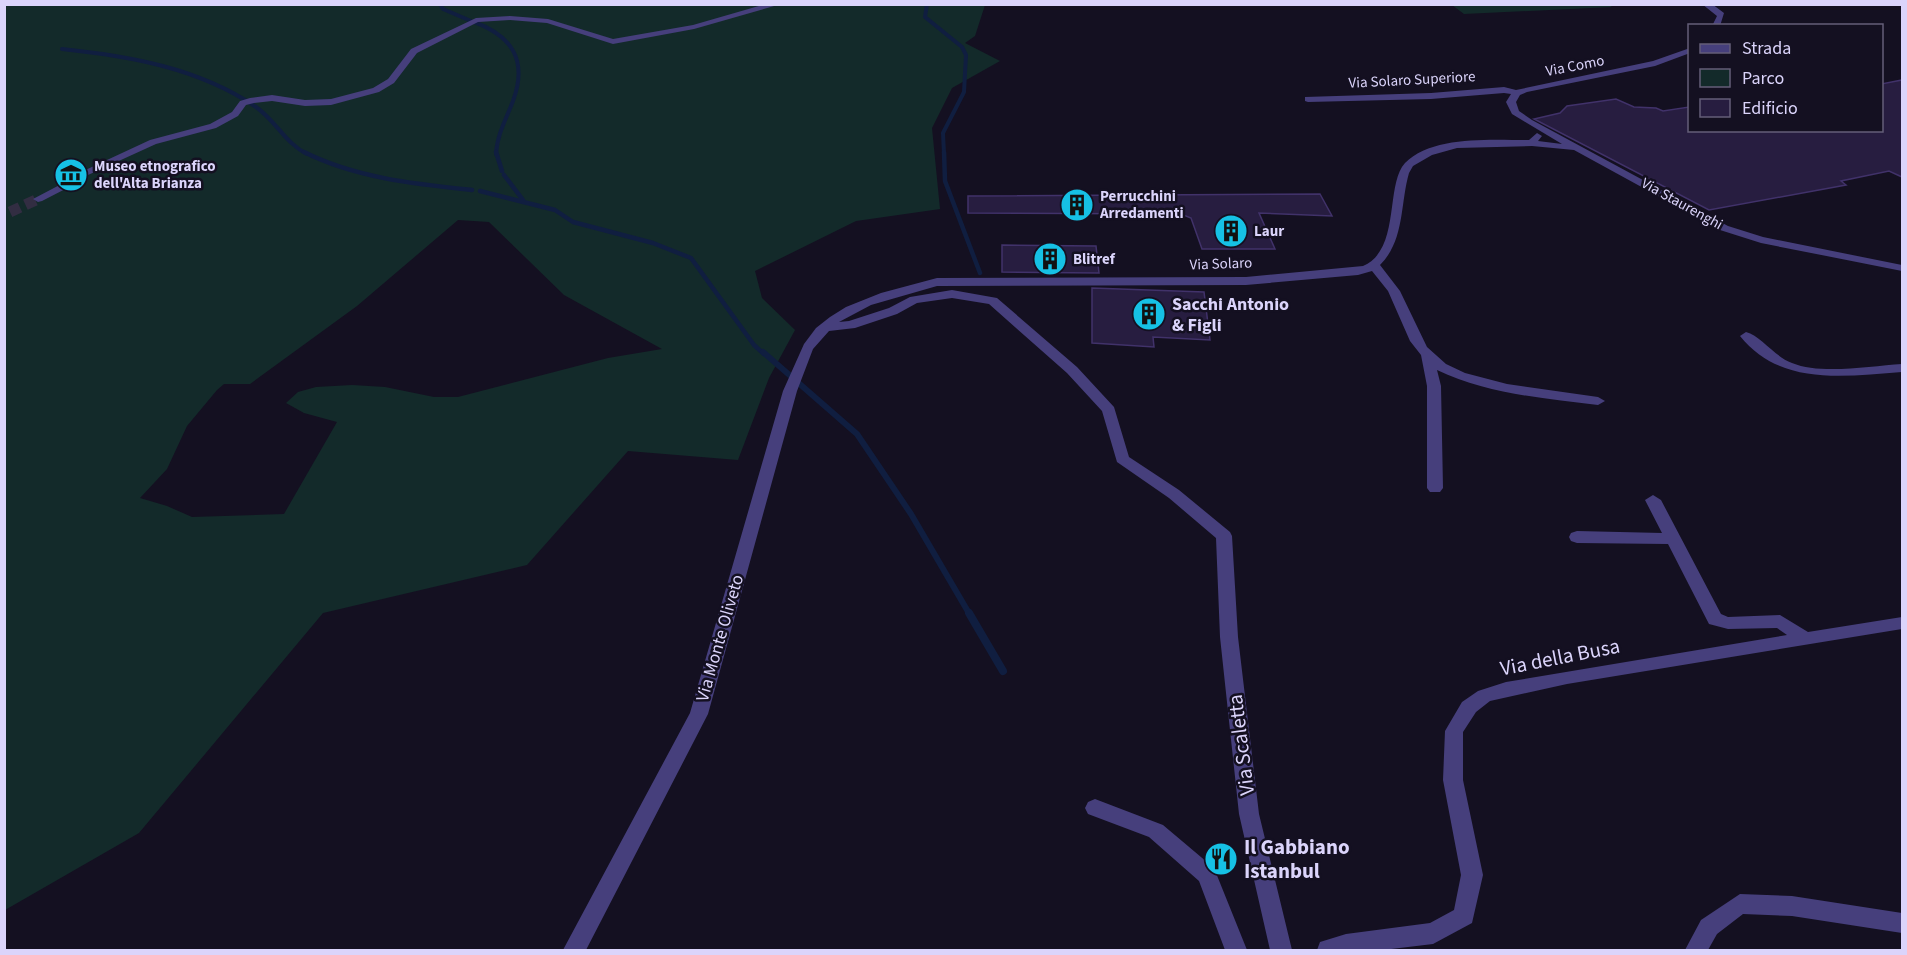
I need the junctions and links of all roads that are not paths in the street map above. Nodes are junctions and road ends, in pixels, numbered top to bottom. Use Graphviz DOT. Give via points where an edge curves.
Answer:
graph roads {
  1 [pos="777,4"];
  2 [pos="1706,4"];
  3 [pos="1717,24"];
  4 [pos="1688,50"];
  5 [pos="1516,93"];
  6 [pos="1308,99"];
  7 [pos="1542,128"];
  8 [pos="1532,143"];
  9 [pos="1580,149"];
  10 [pos="84,173"];
  11 [pos="71,182"];
  12 [pos="38,199"];
  13 [pos="1374,265"];
  14 [pos="1902,268"];
  15 [pos="833,322"];
  16 [pos="1746,336"];
  17 [pos="1427,355"];
  18 [pos="1902,368"];
  19 [pos="1598,401"];
  20 [pos="1435,488"];
  21 [pos="1653,500"];
  22 [pos="1577,537"];
  23 [pos="1673,539"];
  24 [pos="1902,623"];
  25 [pos="1804,638"];
  26 [pos="1095,808"];
  27 [pos="1902,923"];
  28 [pos="574,951"];
  29 [pos="1236,951"];
  30 [pos="1281,951"];
  31 [pos="1328,951"];
  32 [pos="1696,951"];
  1 -- 10 [label="street" via="694,27 613,42 548,21 476,20 414,51 391,81 367,93 331,102 272,98 248,101 235,114 213,126 153,142"];
  2 -- 3 [label="street" via="1721,15"];
  4 -- 5 [label="street, Via Como" via="1655,63"];
  5 -- 6 [label="street, Via Solaro Superiore" via="1504,90"];
  5 -- 7 [label="street" via="1511,102 1515,112"];
  7 -- 8 [label="street"];
  7 -- 9 [label="street, Via Staurenghi"];
  8 -- 9 [label="street"];
  8 -- 13 [label="street" via="1454,145 1414,160 1401,178 1400,201 1385,254"];
  9 -- 14 [label="street, Via Staurenghi" via="1724,228 1761,240"];
  11 -- 12 [label="street"];
  13 -- 15 [label="street, Via Solaro" via="1358,271 1246,281 937,282 899,290"];
  13 -- 17 [label="street" via="1394,292"];
  15 -- 28 [label="street, Via Monte Oliveto" via="811,343 790,391 699,714"];
  15 -- 30 [label="street, Via Scaletta" via="851,325 914,300 952,294 993,301 1072,370 1109,410 1122,459 1174,494 1224,536 1229,637 1249,814"];
  16 -- 18 [label="street" via="1773,359 1805,372"];
  17 -- 19 [label="street" via="1443,370 1468,380"];
  17 -- 20 [label="street" via="1434,386"];
  21 -- 23 [label="street"];
  22 -- 23 [label="street"];
  23 -- 25 [label="street" via="1715,619 1728,623 1779,621"];
  24 -- 25 [label="street, Via della Busa"];
  25 -- 31 [label="street, Via della Busa" via="1568,676 1484,696 1469,707 1454,731 1453,780 1472,875 1464,916 1433,933"];
  26 -- 29 [label="street" via="1156,831 1207,875"];
  27 -- 32 [label="street" via="1792,906 1740,904 1709,927"];
}
